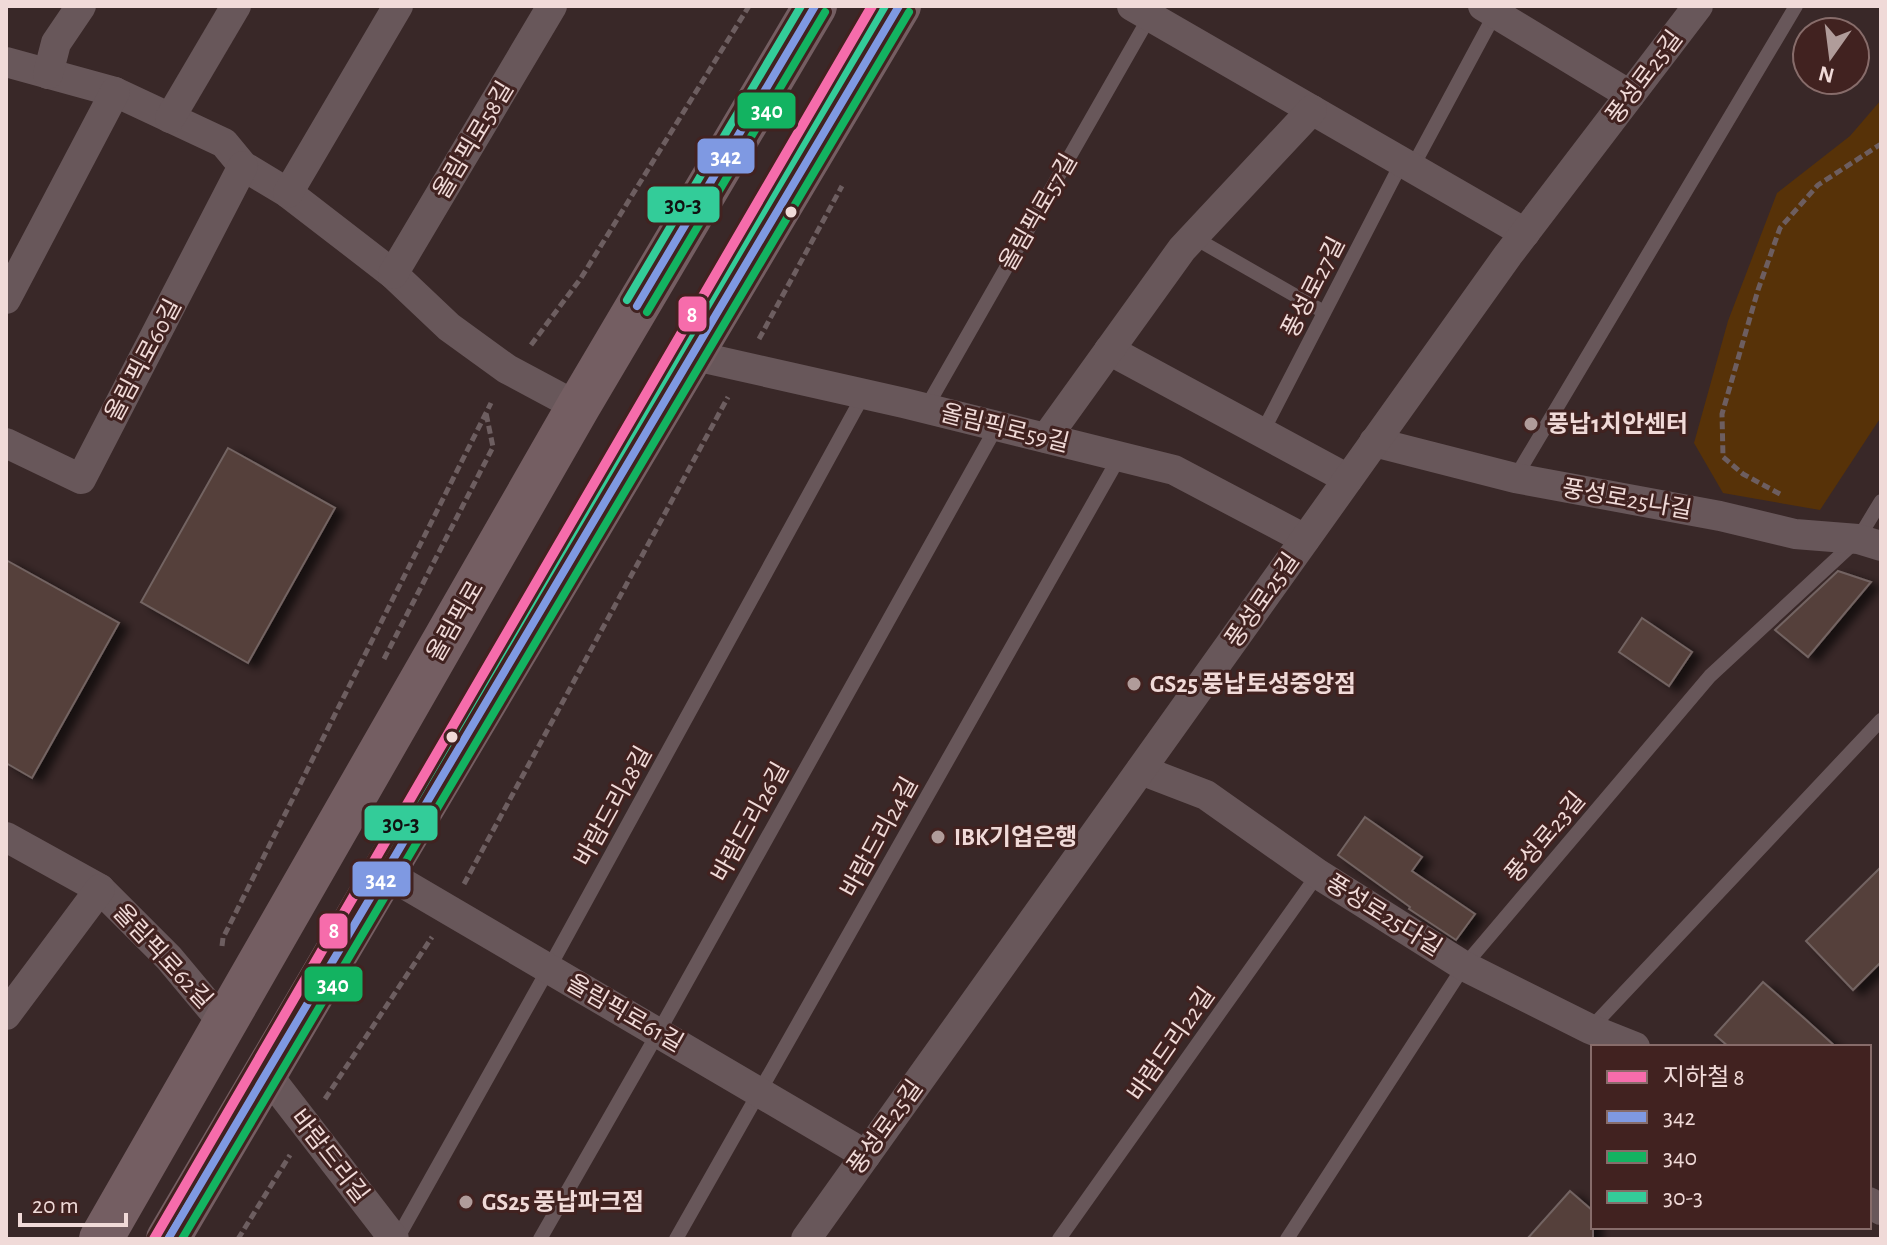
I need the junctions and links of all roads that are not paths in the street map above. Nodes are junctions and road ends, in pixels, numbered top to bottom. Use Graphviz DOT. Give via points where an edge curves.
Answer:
graph roads {
  1 [pos="81,6"];
  2 [pos="236,6"];
  3 [pos="398,6"];
  4 [pos="552,6"];
  5 [pos="815,6"];
  6 [pos="899,6"];
  7 [pos="1698,6"];
  8 [pos="1796,6"];
  9 [pos="1493,8"];
  10 [pos="1141,11"];
  11 [pos="6,62"];
  12 [pos="48,74"];
  13 [pos="115,92"];
  14 [pos="1630,95"];
  15 [pos="1312,110"];
  16 [pos="170,118"];
  17 [pos="1407,165"];
  18 [pos="243,166"];
  19 [pos="288,193"];
  20 [pos="1525,233"];
  21 [pos="1193,237"];
  22 [pos="393,274"];
  23 [pos="6,299"];
  24 [pos="1324,312"];
  25 [pos="1109,350"];
  26 [pos="691,355"];
  27 [pos="864,394"];
  28 [pos="578,407"];
  29 [pos="926,408"];
  30 [pos="997,426"];
  31 [pos="1262,433"];
  32 [pos="1046,438"];
  33 [pos="1374,442"];
  34 [pos="6,443"];
  35 [pos="1120,456"];
  36 [pos="1515,478"];
  37 [pos="1348,479"];
  38 [pos="1881,501"];
  39 [pos="1305,539"];
  40 [pos="1869,542"];
  41 [pos="1881,720"];
  42 [pos="1141,770"];
  43 [pos="6,837"];
  44 [pos="384,872"];
  45 [pos="1318,874"];
  46 [pos="100,889"];
  47 [pos="1464,966"];
  48 [pos="549,968"];
  49 [pos="6,1015"];
  50 [pos="225,1025"];
  51 [pos="1590,1029"];
  52 [pos="658,1033"];
  53 [pos="1630,1045"];
  54 [pos="266,1073"];
  55 [pos="760,1092"];
  56 [pos="866,1155"];
  57 [pos="101,1239"];
  58 [pos="168,1239"];
  59 [pos="396,1239"];
  60 [pos="540,1239"];
  61 [pos="676,1239"];
  62 [pos="806,1239"];
  63 [pos="1059,1239"];
  64 [pos="1287,1239"];
  1 -- 12 [label="street" via="56,43"];
  2 -- 16 [label="street"];
  3 -- 19 [label="street"];
  4 -- 22 [label="street, 올림픽로58길"];
  5 -- 28 [label="main road, 올림픽로"];
  6 -- 26 [label="main road"];
  7 -- 14 [label="street, 풍성로25길"];
  8 -- 36 [label="lane"];
  9 -- 14 [label="street"];
  9 -- 17 [label="lane, 풍성로27길"];
  10 -- 15 [label="street, 올림픽로57길"];
  10 -- 29 [label="lane, 올림픽로57길"];
  11 -- 12 [label="street"];
  12 -- 13 [label="street"];
  13 -- 16 [label="street"];
  13 -- 23 [label="street"];
  14 -- 20 [label="street, 풍성로25길"];
  15 -- 17 [label="street, 올림픽로57길"];
  15 -- 21 [label="street"];
  16 -- 18 [label="street" via="224,143"];
  17 -- 20 [label="street, 올림픽로57길"];
  17 -- 24 [label="lane, 풍성로27길"];
  18 -- 19 [label="street"];
  18 -- 34 [label="street, 올림픽로60길" via="81,479"];
  19 -- 22 [label="street"];
  20 -- 33 [label="street, 풍성로25길"];
  21 -- 24 [label="lane"];
  21 -- 25 [label="street"];
  22 -- 28 [label="street" via="449,327 507,369"];
  24 -- 31 [label="lane, 풍성로27길"];
  25 -- 31 [label="street"];
  25 -- 32 [label="street"];
  26 -- 27 [label="street, 올림픽로59길"];
  26 -- 44 [label="main road"];
  27 -- 29 [label="street, 올림픽로59길"];
  27 -- 48 [label="lane, 바람드리28길"];
  28 -- 50 [label="main road, 올림픽로"];
  29 -- 30 [label="street, 올림픽로59길"];
  30 -- 32 [label="street, 올림픽로59길"];
  30 -- 52 [label="lane, 바람드리26길"];
  31 -- 37 [label="street"];
  32 -- 35 [label="street, 올림픽로59길"];
  33 -- 36 [label="street, 풍성로25나길"];
  33 -- 37 [label="street, 풍성로25길"];
  35 -- 39 [label="street, 올림픽로59길" via="1174,470"];
  35 -- 55 [label="lane, 바람드리24길"];
  36 -- 40 [label="street, 풍성로25나길" via="1795,534"];
  37 -- 39 [label="street, 풍성로25길"];
  38 -- 40 [label="lane, 풍성로23길"];
  39 -- 42 [label="street, 풍성로25길"];
  40 -- 47 [label="lane, 풍성로23길" via="1710,676"];
  41 -- 51 [label="lane"];
  42 -- 45 [label="street, 풍성로25다길" via="1206,795"];
  42 -- 56 [label="street, 풍성로25길"];
  43 -- 46 [label="street, 올림픽로62길"];
  44 -- 48 [label="street, 올림픽로61길"];
  44 -- 54 [label="main road"];
  45 -- 47 [label="street, 풍성로25다길"];
  45 -- 63 [label="lane, 바람드리22길"];
  46 -- 49 [label="street, 올림픽로62길"];
  46 -- 50 [label="street, 올림픽로62길" via="169,958"];
  47 -- 51 [label="street, 풍성로25다길"];
  47 -- 64 [label="lane, 풍성로23길"];
  48 -- 52 [label="street, 올림픽로61길"];
  48 -- 59 [label="lane, 바람드리28길"];
  50 -- 57 [label="main road, 올림픽로"];
  51 -- 53 [label="street, 풍성로25다길"];
  52 -- 55 [label="street, 올림픽로61길"];
  52 -- 60 [label="lane, 바람드리26길"];
  54 -- 58 [label="main road"];
  54 -- 59 [label="street, 바람드리길"];
  55 -- 56 [label="street, 올림픽로61길"];
  55 -- 61 [label="lane, 바람드리24길"];
  56 -- 62 [label="street, 풍성로25길"];
}
